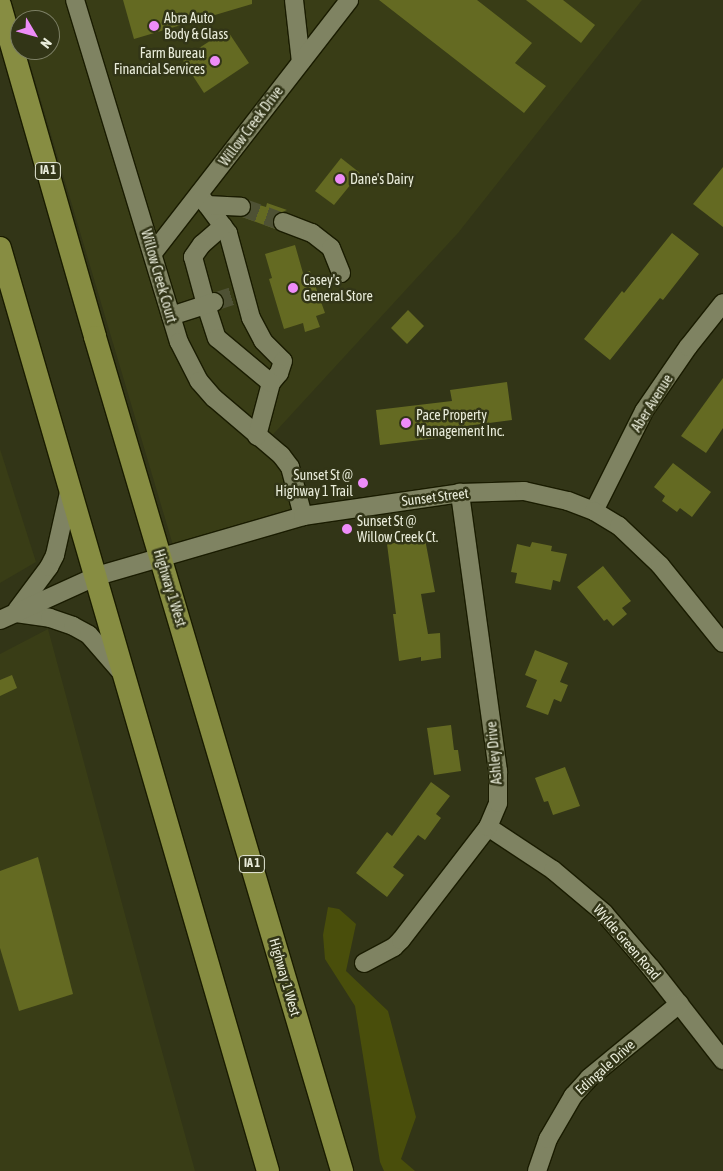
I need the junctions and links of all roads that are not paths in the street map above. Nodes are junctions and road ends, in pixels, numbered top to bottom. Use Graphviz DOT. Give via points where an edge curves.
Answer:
graph roads {
  1 [pos="75,0"];
  2 [pos="294,0"];
  3 [pos="349,0"];
  4 [pos="0,5"];
  5 [pos="301,62"];
  6 [pos="203,199"];
  7 [pos="241,207"];
  8 [pos="283,222"];
  9 [pos="223,226"];
  10 [pos="0,248"];
  11 [pos="153,253"];
  12 [pos="342,273"];
  13 [pos="210,303"];
  14 [pos="723,303"];
  15 [pos="171,316"];
  16 [pos="271,383"];
  17 [pos="258,436"];
  18 [pos="70,487"];
  19 [pos="460,493"];
  20 [pos="594,511"];
  21 [pos="303,516"];
  22 [pos="160,556"];
  23 [pos="97,576"];
  24 [pos="8,616"];
  25 [pos="720,635"];
  26 [pos="126,677"];
  27 [pos="488,827"];
  28 [pos="364,963"];
  29 [pos="679,1004"];
  30 [pos="723,1060"];
  31 [pos="268,1171"];
  32 [pos="342,1171"];
  33 [pos="537,1171"];
  1 -- 11 [label="street, Willow Creek Court"];
  2 -- 5 [label="street"];
  3 -- 5 [label="street, Willow Creek Drive"];
  4 -- 22 [label="main road, Highway 1 West / IA 1"];
  5 -- 6 [label="street, Willow Creek Drive"];
  6 -- 7 [label="street"];
  6 -- 9 [label="street"];
  6 -- 11 [label="street, Willow Creek Drive"];
  8 -- 12 [label="street" via="312,233 331,248"];
  9 -- 13 [label="street" via="202,244 193,258"];
  9 -- 16 [label="street" via="230,239 251,318 263,341 283,361"];
  10 -- 18 [label="main road"];
  11 -- 15 [label="street, Willow Creek Court"];
  13 -- 15 [label="street"];
  13 -- 16 [label="street" via="217,338"];
  14 -- 20 [label="street, Aber Avenue" via="644,411"];
  15 -- 17 [label="street, Willow Creek Court" via="179,342 199,380 227,411"];
  16 -- 17 [label="street"];
  17 -- 21 [label="street, Willow Creek Court" via="290,467"];
  18 -- 23 [label="main road"];
  18 -- 24 [label="street" via="55,555 49,567"];
  19 -- 20 [label="street, Sunset Street" via="524,491 552,496"];
  19 -- 21 [label="street, Sunset Street"];
  19 -- 27 [label="street, Ashley Drive" via="498,771 498,803"];
  20 -- 25 [label="street, Sunset Street" via="619,526 640,545"];
  21 -- 22 [label="street, Sunset Street"];
  22 -- 23 [label="street, Sunset Street"];
  22 -- 32 [label="main road, Highway 1 West / IA 1"];
  23 -- 24 [label="street, Sunset Street"];
  23 -- 26 [label="main road"];
  24 -- 26 [label="street" via="50,618 89,635"];
  26 -- 31 [label="main road"];
  27 -- 28 [label="street, Ashley Drive" via="402,940 394,948"];
  27 -- 29 [label="street, Wylde Green Road" via="553,870 604,913"];
  29 -- 30 [label="street, Wylde Green Road"];
  29 -- 33 [label="street, Edingale Drive" via="589,1078 573,1096 548,1139"];
}
